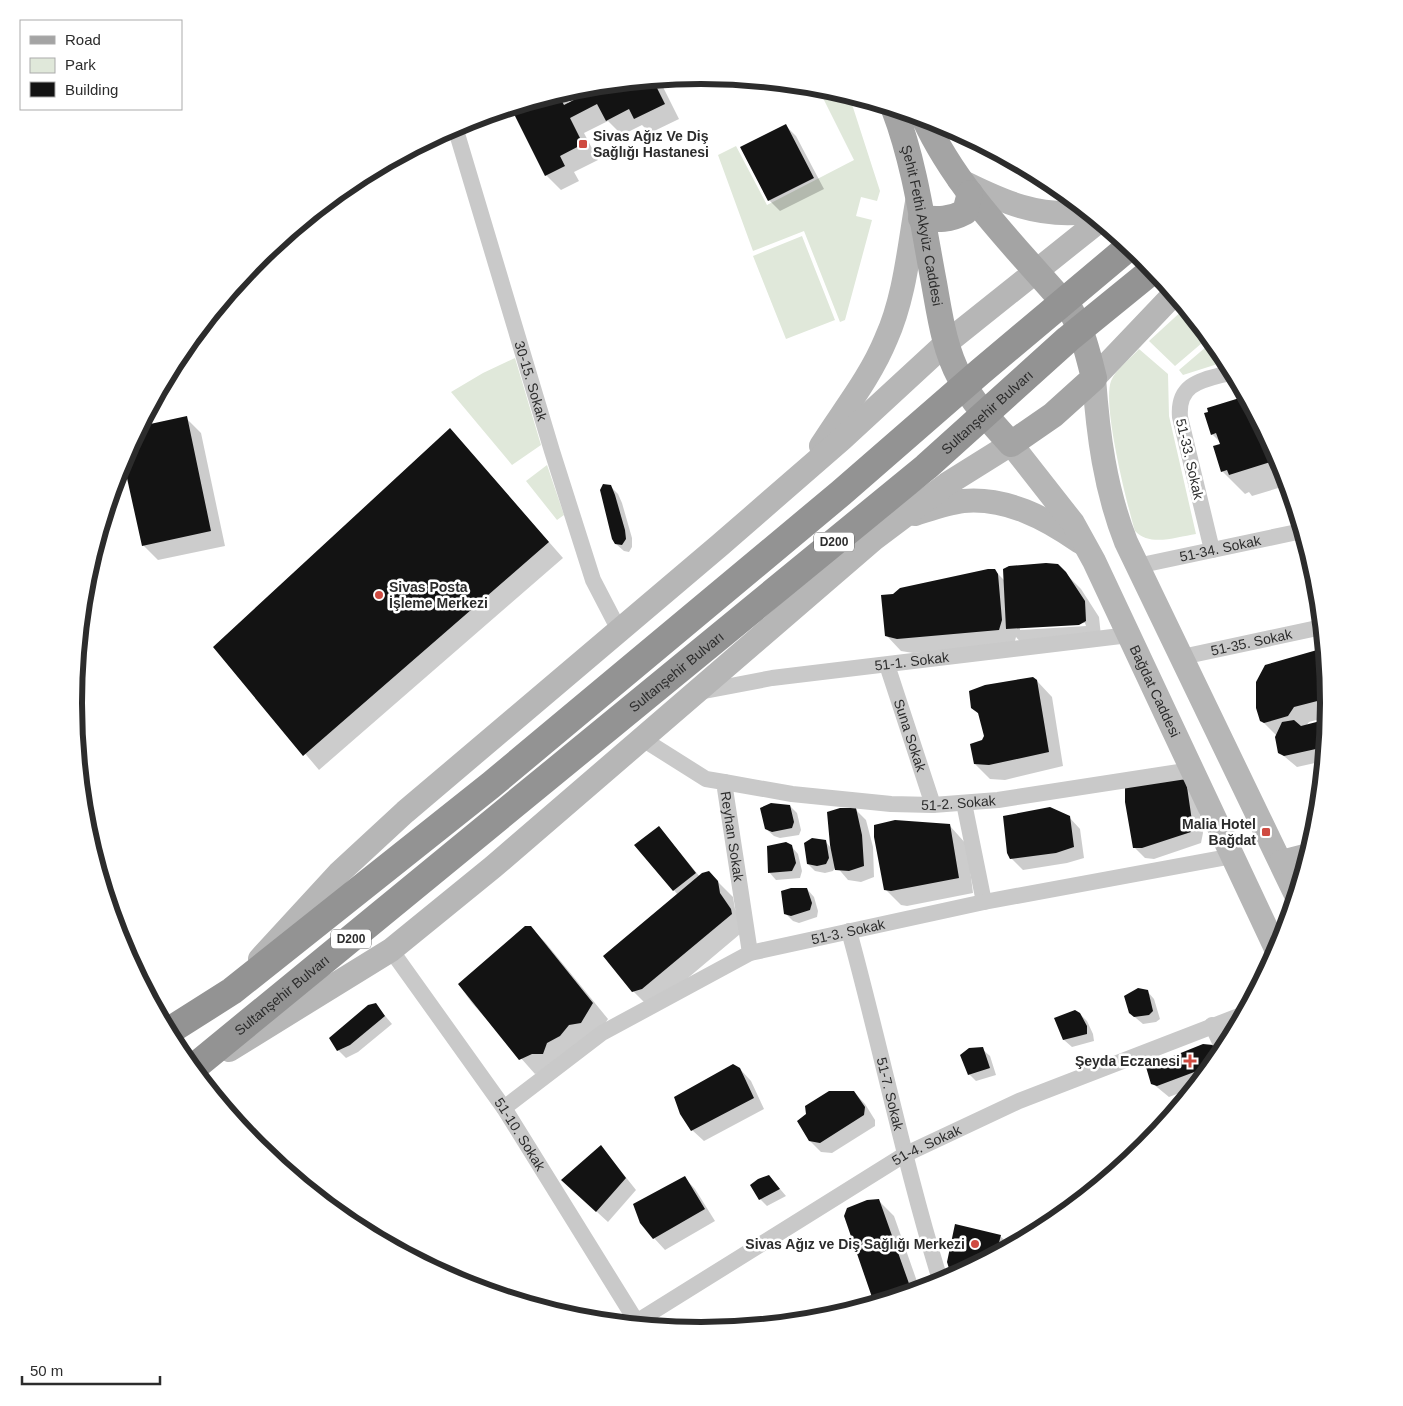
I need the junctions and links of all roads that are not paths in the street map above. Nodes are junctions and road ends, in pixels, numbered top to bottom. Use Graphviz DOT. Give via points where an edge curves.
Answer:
graph roads {
  1 [pos="896,116"];
  2 [pos="929,128"];
  3 [pos="457,135"];
  4 [pos="965,186"];
  5 [pos="919,208"];
  6 [pos="1078,212"];
  7 [pos="1094,225"];
  8 [pos="1124,251"];
  9 [pos="1037,271"];
  10 [pos="1148,274"];
  11 [pos="1170,298"];
  12 [pos="945,344"];
  13 [pos="1226,374"];
  14 [pos="1094,378"];
  15 [pos="1011,444"];
  16 [pos="804,473"];
  17 [pos="901,518"];
  18 [pos="1296,532"];
  19 [pos="1087,547"];
  20 [pos="1212,550"];
  21 [pos="1137,566"];
  22 [pos="1316,628"];
  23 [pos="620,632"];
  24 [pos="1129,635"];
  25 [pos="1182,657"];
  26 [pos="887,665"];
  27 [pos="694,693"];
  28 [pos="641,738"];
  29 [pos="1192,770"];
  30 [pos="724,782"];
  31 [pos="964,802"];
  32 [pos="934,805"];
  33 [pos="1232,856"];
  34 [pos="1301,857"];
  35 [pos="1281,862"];
  36 [pos="1292,886"];
  37 [pos="984,902"];
  38 [pos="849,931"];
  39 [pos="1272,941"];
  40 [pos="391,950"];
  41 [pos="750,954"];
  42 [pos="232,991"];
  43 [pos="1235,1017"];
  44 [pos="1212,1025"];
  45 [pos="174,1027"];
  46 [pos="1220,1041"];
  47 [pos="199,1065"];
  48 [pos="200,1066"];
  49 [pos="504,1108"];
  50 [pos="904,1155"];
  51 [pos="939,1275"];
  52 [pos="633,1318"];
  53 [pos="642,1319"];
  1 -- 5 [label="main road, Şehit Fethi Akyüz Caddesi" via="906,144"];
  2 -- 4 [label="main road"];
  3 -- 23 [label="street, 30-15. Sokak" via="590,570"];
  4 -- 5 [label="main road" via="964,212 954,217 944,220"];
  4 -- 6 [label="main road" via="1025,209"];
  4 -- 9 [label="main road"];
  5 -- 12 [label="main road, Şehit Fethi Akyüz Caddesi"];
  5 -- 16 [label="main road" via="887,338 871,371"];
  7 -- 9 [label="main road"];
  8 -- 42 [label="highway, D200" via="491,785"];
  9 -- 12 [label="main road"];
  9 -- 14 [label="main road" via="1071,311 1082,330"];
  10 -- 47 [label="highway, Sultanşehir Bulvarı / D200" via="1068,339 926,467"];
  11 -- 14 [label="main road"];
  12 -- 15 [label="main road, Şehit Fethi Akyüz Caddesi" via="973,401"];
  12 -- 16 [label="main road"];
  13 -- 20 [label="street, 51-33. Sokak" via="1189,387 1179,404"];
  14 -- 15 [label="main road" via="1053,415"];
  14 -- 21 [label="main road" via="1109,494"];
  15 -- 17 [label="main road" via="947,484"];
  15 -- 19 [label="main road, Bağdat Caddesi" via="1063,508"];
  16 -- 23 [label="main road"];
  17 -- 19 [label="main road" via="963,502 990,502 1020,508 1048,521"];
  17 -- 27 [label="main road"];
  18 -- 20 [label="street, 51-34. Sokak"];
  19 -- 24 [label="main road, Bağdat Caddesi"];
  20 -- 21 [label="street, 51-34. Sokak"];
  21 -- 25 [label="main road"];
  22 -- 25 [label="street, 51-35. Sokak"];
  23 -- 42 [label="main road" via="358,855 294,920"];
  24 -- 26 [label="street, 51-1. Sokak"];
  24 -- 29 [label="main road, Bağdat Caddesi"];
  25 -- 35 [label="main road"];
  26 -- 27 [label="street, 51-1. Sokak" via="772,678"];
  26 -- 32 [label="street, Suna Sokak"];
  27 -- 28 [label="main road"];
  28 -- 30 [label="street, Reyhan Sokak" via="706,779"];
  28 -- 40 [label="main road"];
  29 -- 31 [label="street, 51-2. Sokak" via="998,800"];
  29 -- 33 [label="main road, Bağdat Caddesi"];
  30 -- 32 [label="street, 51-2. Sokak" via="792,794"];
  30 -- 41 [label="street, Reyhan Sokak"];
  31 -- 32 [label="street, 51-2. Sokak"];
  31 -- 37 [label="street"];
  33 -- 37 [label="street, 51-3. Sokak"];
  33 -- 39 [label="main road, Bağdat Caddesi"];
  34 -- 35 [label="main road"];
  35 -- 36 [label="main road"];
  37 -- 38 [label="street, 51-3. Sokak"];
  38 -- 41 [label="street, 51-3. Sokak"];
  38 -- 50 [label="street, 51-7. Sokak" via="877,1032"];
  40 -- 48 [label="main road"];
  40 -- 49 [label="street, 51-10. Sokak"];
  41 -- 49 [label="street, 51-3. Sokak" via="602,1034"];
  42 -- 45 [label="highway, D200"];
  43 -- 44 [label="street, 51-4. Sokak"];
  44 -- 46 [label="street"];
  44 -- 50 [label="street, 51-4. Sokak" via="1019,1101"];
  49 -- 52 [label="street, 51-10. Sokak"];
  50 -- 51 [label="street, 51-7. Sokak"];
  50 -- 53 [label="street, 51-4. Sokak"];
}
